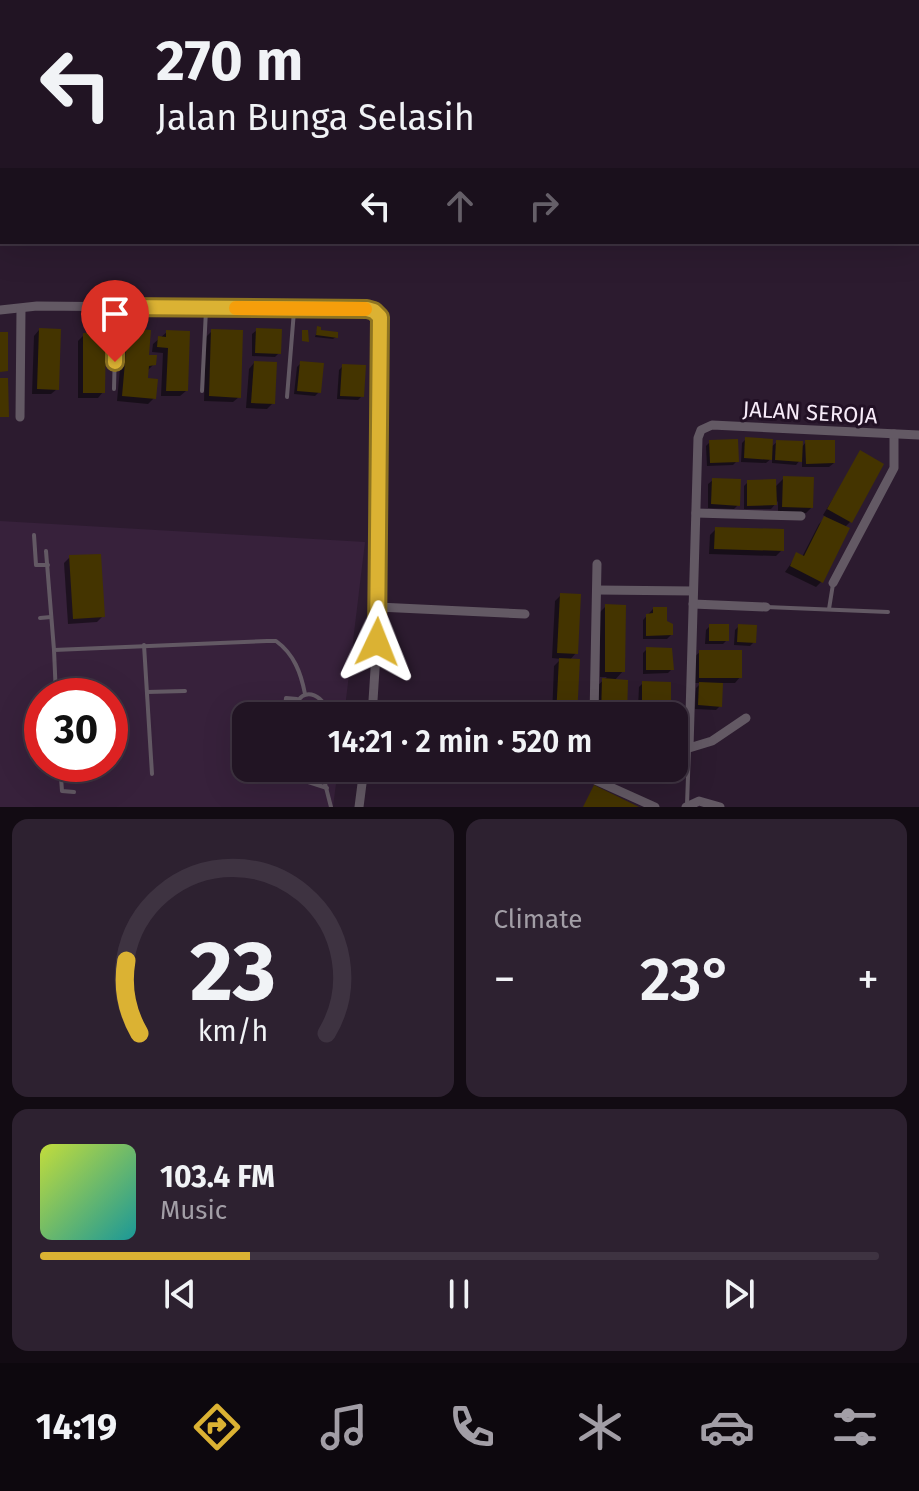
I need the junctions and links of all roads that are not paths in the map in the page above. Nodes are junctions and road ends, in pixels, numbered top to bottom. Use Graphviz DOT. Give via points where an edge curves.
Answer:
graph roads {
  1 [pos="116,307"];
  2 [pos="206,308"];
  3 [pos="21,309"];
  4 [pos="294,309"];
  5 [pos="0,310"];
  6 [pos="114,389"];
  7 [pos="202,391"];
  8 [pos="287,397"];
  9 [pos="20,417"];
  10 [pos="894,434"];
  11 [pos="919,435"];
  12 [pos="696,513"];
  13 [pos="801,516"];
  14 [pos="34,535"];
  15 [pos="46,551"];
  16 [pos="597,564"];
  17 [pos="48,565"];
  18 [pos="833,583"];
  19 [pos="597,590"];
  20 [pos="693,591"];
  21 [pos="693,604"];
  22 [pos="378,607"];
  23 [pos="766,607"];
  24 [pos="829,609"];
  25 [pos="888,612"];
  26 [pos="525,614"];
  27 [pos="51,617"];
  28 [pos="40,618"];
  29 [pos="144,645"];
  30 [pos="54,650"];
  31 [pos="55,678"];
  32 [pos="185,691"];
  33 [pos="147,692"];
  34 [pos="305,694"];
  35 [pos="297,699"];
  36 [pos="286,702"];
  37 [pos="296,702"];
  38 [pos="321,702"];
  39 [pos="373,702"];
  40 [pos="594,702"];
  41 [pos="746,718"];
  42 [pos="689,748"];
  43 [pos="152,774"];
  44 [pos="61,782"];
  45 [pos="308,782"];
  46 [pos="325,782"];
  47 [pos="362,782"];
  48 [pos="599,782"];
  49 [pos="327,788"];
  50 [pos="74,792"];
  51 [pos="686,806"];
  52 [pos="331,807"];
  53 [pos="359,807"];
  54 [pos="655,807"];
  55 [pos="720,807"];
  1 -- 2 [label="street"];
  1 -- 3 [label="street"];
  1 -- 6 [label="lane"];
  2 -- 4 [label="street"];
  2 -- 7 [label="lane"];
  3 -- 5 [label="street"];
  3 -- 9 [label="street"];
  4 -- 8 [label="lane"];
  4 -- 22 [label="street" via="367,309 380,317"];
  10 -- 11 [label="street, JALAN SEROJA"];
  10 -- 12 [label="street, JALAN SEROJA" via="712,425 698,438"];
  10 -- 18 [label="street" via="894,468"];
  12 -- 13 [label="street"];
  12 -- 20 [label="street"];
  14 -- 17 [label="lane" via="36,565"];
  15 -- 17 [label="lane"];
  16 -- 19 [label="street"];
  17 -- 27 [label="lane"];
  18 -- 24 [label="lane"];
  19 -- 20 [label="street"];
  19 -- 40 [label="street"];
  20 -- 21 [label="street"];
  21 -- 23 [label="street"];
  21 -- 42 [label="street"];
  22 -- 26 [label="street"];
  22 -- 39 [label="street"];
  23 -- 24 [label="lane"];
  24 -- 25 [label="lane"];
  27 -- 28 [label="lane"];
  27 -- 30 [label="lane"];
  29 -- 30 [label="lane"];
  29 -- 33 [label="lane"];
  29 -- 34 [label="lane" via="276,641 292,657"];
  30 -- 31 [label="lane"];
  32 -- 33 [label="lane"];
  33 -- 43 [label="lane"];
  34 -- 35 [label="lane"];
  34 -- 38 [label="lane" via="318,696"];
  35 -- 36 [label="lane"];
  35 -- 37 [label="lane"];
  41 -- 42 [label="street" via="712,741"];
  42 -- 51 [label="lane"];
  44 -- 50 [label="lane" via="62,791"];
  45 -- 49 [label="lane"];
  46 -- 49 [label="lane"];
  47 -- 53 [label="street"];
  48 -- 54 [label="street"];
  49 -- 52 [label="lane"];
  51 -- 55 [label="street" via="699,801"];
}
